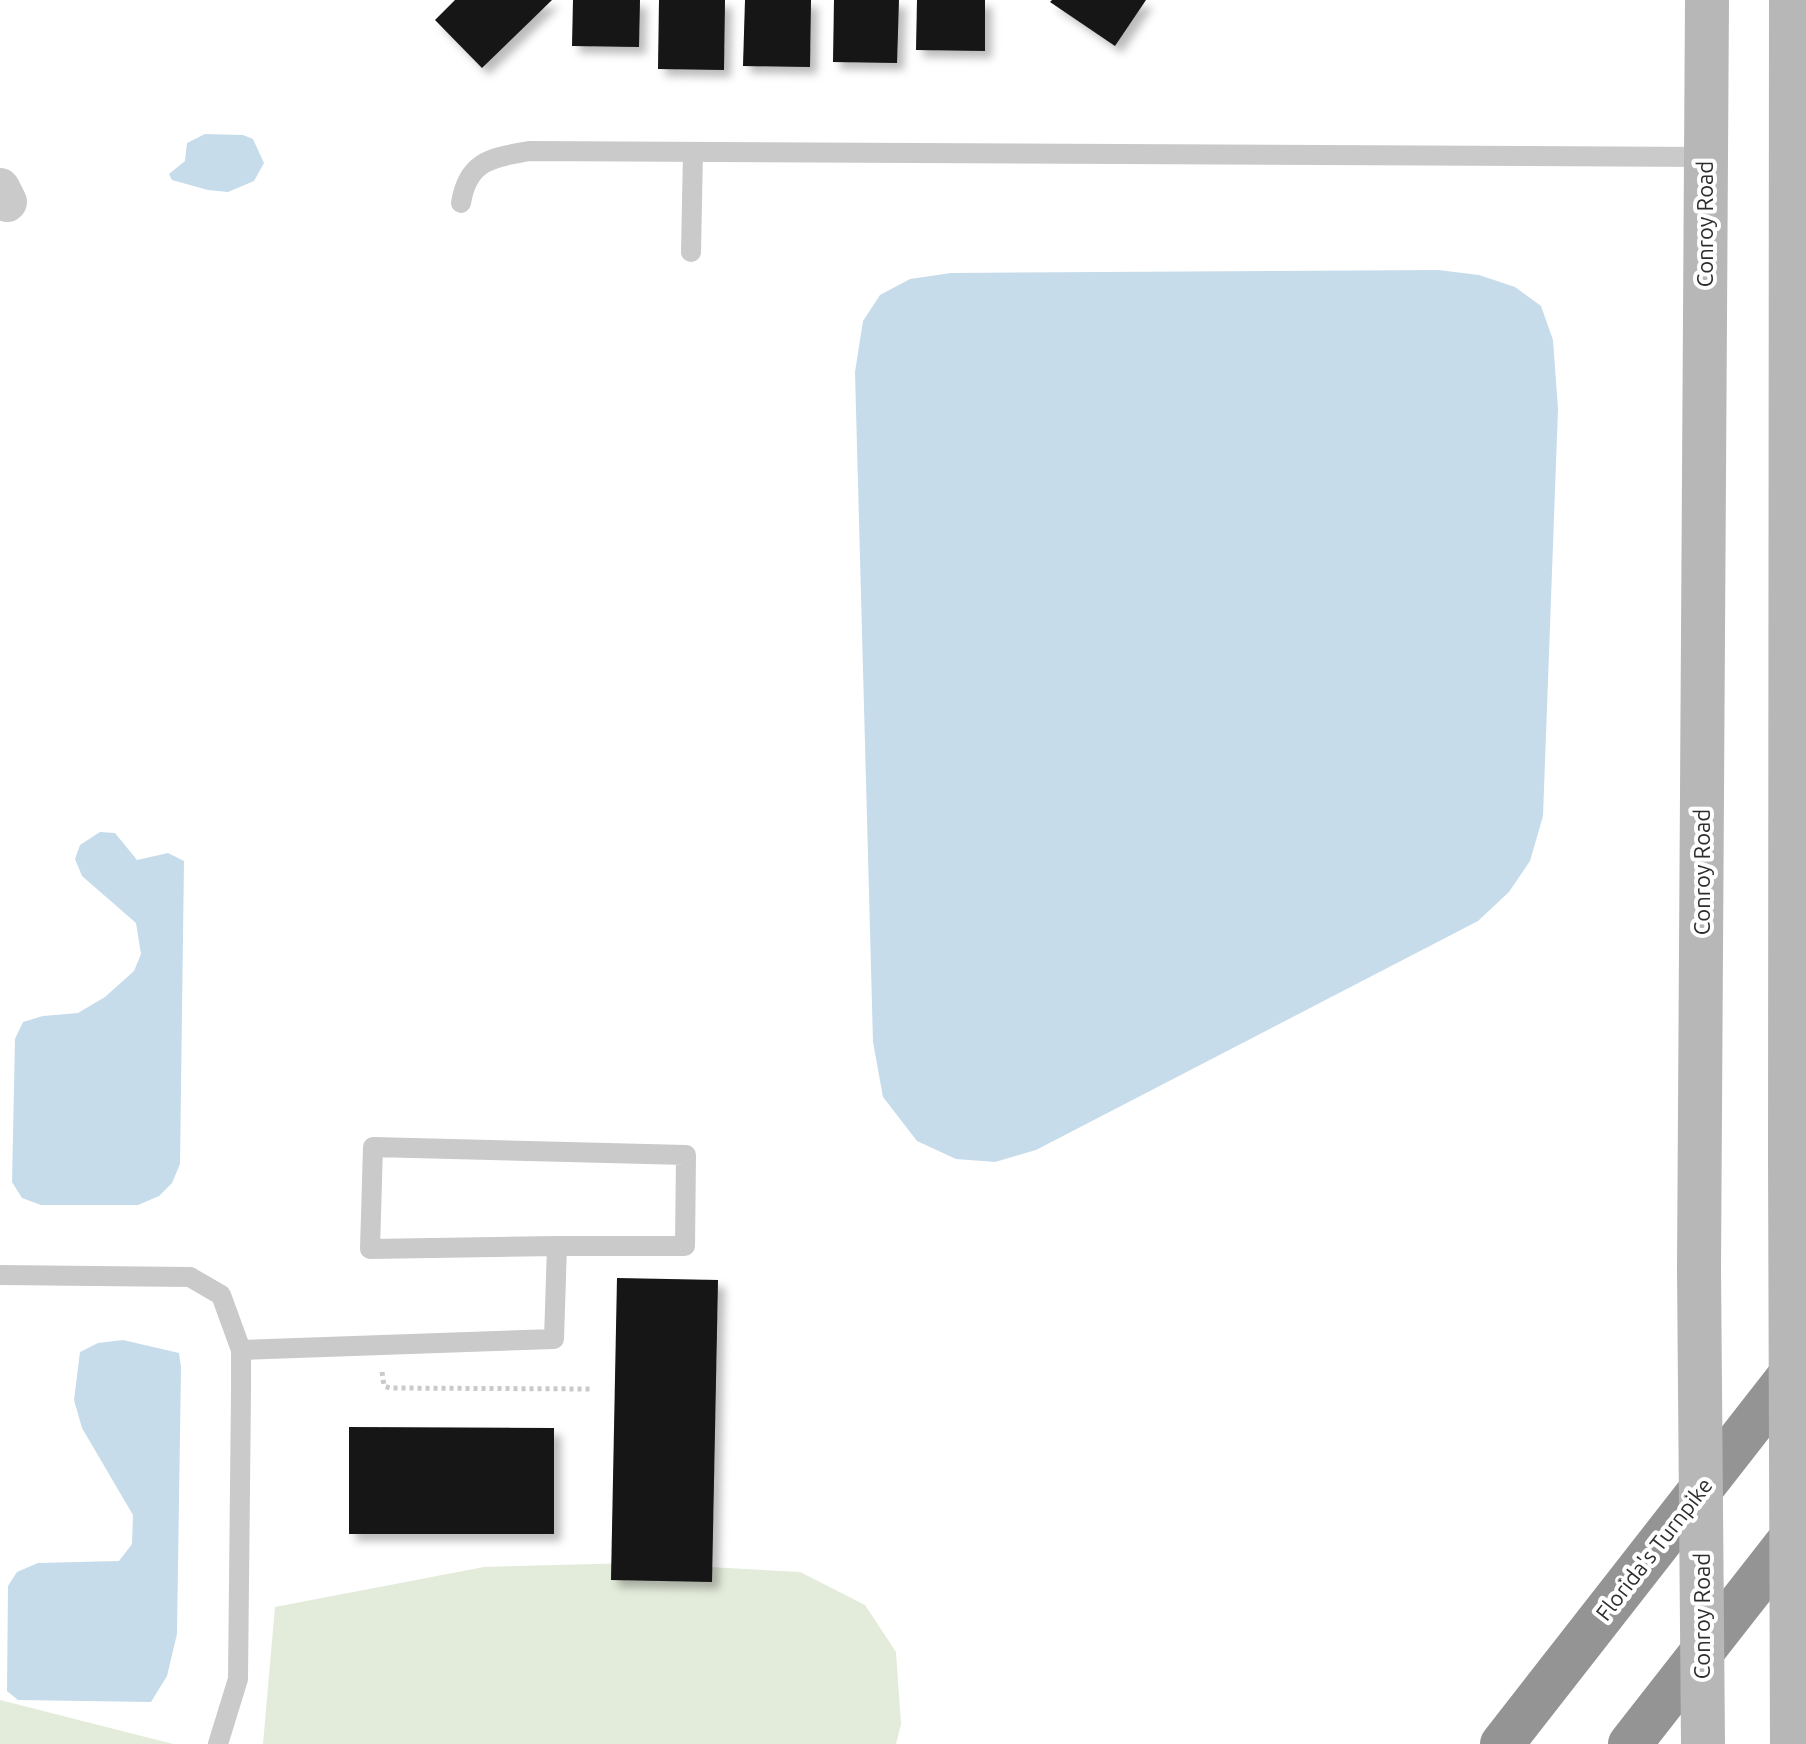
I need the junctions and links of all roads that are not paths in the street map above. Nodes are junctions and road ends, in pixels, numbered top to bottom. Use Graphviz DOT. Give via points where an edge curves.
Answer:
graph roads {
  1 [pos="1707,0"];
  2 [pos="1791,0"];
  3 [pos="693,152"];
  4 [pos="1706,157"];
  5 [pos="461,203"];
  6 [pos="691,252"];
  7 [pos="557,1246"];
  8 [pos="0,1275"];
  9 [pos="241,1350"];
  10 [pos="1806,1354"];
  11 [pos="1806,1519"];
  12 [pos="218,1744"];
  13 [pos="1502,1744"];
  14 [pos="1630,1744"];
  15 [pos="1703,1744"];
  16 [pos="1792,1744"];
  1 -- 4 [label="main road, Conroy Road"];
  2 -- 16 [label="main road, bridge"];
  3 -- 4 [label="lane"];
  3 -- 5 [label="lane" via="529,151 493,158 474,171"];
  3 -- 6 [label="lane"];
  4 -- 15 [label="main road, Conroy Road, bridge" via="1699,1269"];
  7 -- 7 [label="lane" via="685,1246 686,1155 373,1147 370,1249"];
  7 -- 9 [label="lane" via="554,1339"];
  8 -- 9 [label="lane" via="190,1277 221,1295"];
  9 -- 12 [label="lane" via="238,1679"];
  10 -- 13 [label="highway, Florida's Turnpike"];
  11 -- 14 [label="highway"];
}
